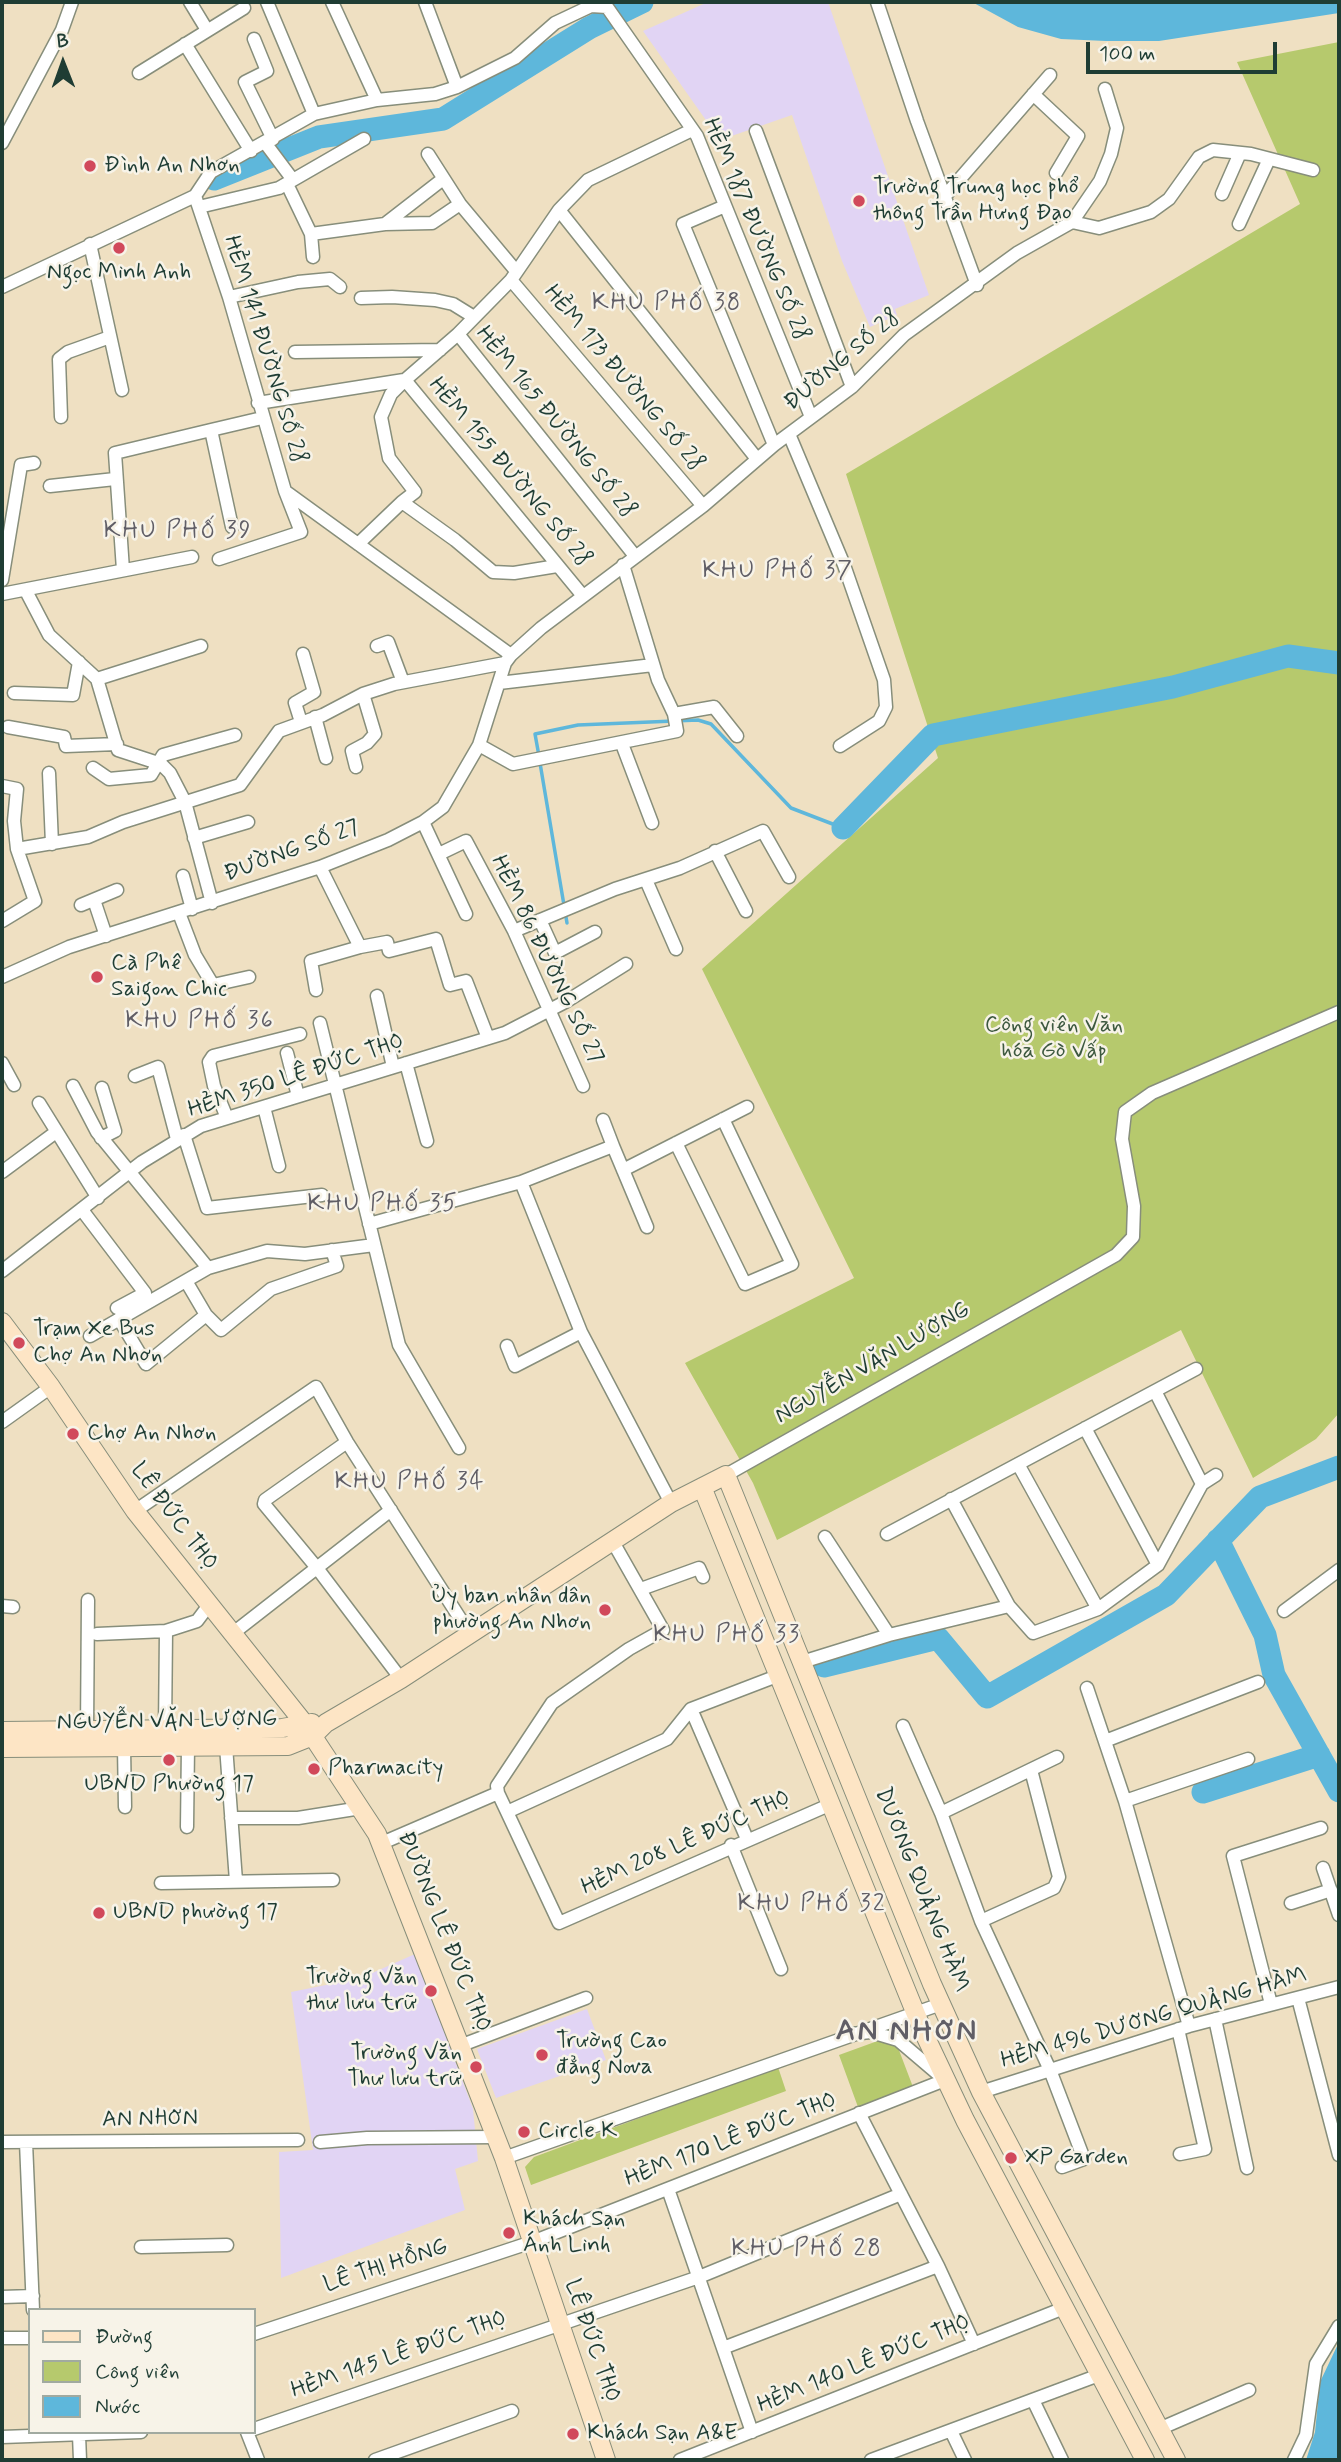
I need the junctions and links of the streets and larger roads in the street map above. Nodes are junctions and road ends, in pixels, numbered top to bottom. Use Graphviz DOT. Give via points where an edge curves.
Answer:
graph roads {
  1 [pos="72,2"];
  2 [pos="190,2"];
  3 [pos="267,2"];
  4 [pos="332,2"];
  5 [pos="425,2"];
  6 [pos="877,2"];
  7 [pos="244,8"];
  8 [pos="207,30"];
  9 [pos="254,39"];
  10 [pos="184,44"];
  11 [pos="139,73"];
  12 [pos="1050,75"];
  13 [pos="457,87"];
  14 [pos="1105,89"];
  15 [pos="1033,93"];
  16 [pos="377,100"];
  17 [pos="314,114"];
  18 [pos="692,130"];
  19 [pos="756,131"];
  20 [pos="364,139"];
  21 [pos="2,143"];
  22 [pos="269,144"];
  23 [pos="251,151"];
  24 [pos="1240,153"];
  25 [pos="428,154"];
  26 [pos="1269,159"];
  27 [pos="1313,170"];
  28 [pos="1056,173"];
  29 [pos="443,179"];
  30 [pos="290,182"];
  31 [pos="1222,194"];
  32 [pos="945,196"];
  33 [pos="197,201"];
  34 [pos="460,204"];
  35 [pos="725,206"];
  36 [pos="559,210"];
  37 [pos="1072,222"];
  38 [pos="385,224"];
  39 [pos="1238,224"];
  40 [pos="311,234"];
  41 [pos="90,244"];
  42 [pos="313,257"];
  43 [pos="514,275"];
  44 [pos="976,285"];
  45 [pos="2,287"];
  46 [pos="340,287"];
  47 [pos="229,297"];
  48 [pos="360,298"];
  49 [pos="474,317"];
  50 [pos="458,334"];
  51 [pos="110,337"];
  52 [pos="440,350"];
  53 [pos="295,352"];
  54 [pos="405,380"];
  55 [pos="852,387"];
  56 [pos="122,390"];
  57 [pos="258,403"];
  58 [pos="61,417"];
  59 [pos="811,417"];
  60 [pos="262,418"];
  61 [pos="211,430"];
  62 [pos="789,434"];
  63 [pos="774,445"];
  64 [pos="757,459"];
  65 [pos="34,463"];
  66 [pos="116,480"];
  67 [pos="50,486"];
  68 [pos="285,491"];
  69 [pos="402,502"];
  70 [pos="703,506"];
  71 [pos="232,527"];
  72 [pos="358,544"];
  73 [pos="635,556"];
  74 [pos="192,557"];
  75 [pos="219,559"];
  76 [pos="624,565"];
  77 [pos="557,566"];
  78 [pos="124,569"];
  79 [pos="2,580"];
  80 [pos="26,591"];
  81 [pos="2,594"];
  82 [pos="583,596"];
  83 [pos="201,646"];
  84 [pos="377,646"];
  85 [pos="303,654"];
  86 [pos="508,659"];
  87 [pos="79,662"];
  88 [pos="653,664"];
  89 [pos="97,679"];
  90 [pos="403,682"];
  91 [pos="499,683"];
  92 [pos="14,693"];
  93 [pos="363,694"];
  94 [pos="674,714"];
  95 [pos="315,717"];
  96 [pos="301,722"];
  97 [pos="8,727"];
  98 [pos="235,735"];
  99 [pos="737,736"];
  100 [pos="117,744"];
  101 [pos="622,744"];
  102 [pos="479,745"];
  103 [pos="840,746"];
  104 [pos="326,758"];
  105 [pos="161,764"];
  106 [pos="356,767"];
  107 [pos="93,768"];
  108 [pos="48,774"];
  109 [pos="2,786"];
  110 [pos="185,802"];
  111 [pos="248,822"];
  112 [pos="423,822"];
  113 [pos="652,823"];
  114 [pos="194,838"];
  115 [pos="52,844"];
  116 [pos="17,849"];
  117 [pos="715,851"];
  118 [pos="439,854"];
  119 [pos="320,867"];
  120 [pos="183,876"];
  121 [pos="789,877"];
  122 [pos="646,880"];
  123 [pos="117,890"];
  124 [pos="94,900"];
  125 [pos="212,903"];
  126 [pos="81,905"];
  127 [pos="192,909"];
  128 [pos="746,911"];
  129 [pos="179,913"];
  130 [pos="466,914"];
  131 [pos="540,920"];
  132 [pos="2,921"];
  133 [pos="514,931"];
  134 [pos="595,932"];
  135 [pos="106,936"];
  136 [pos="360,947"];
  137 [pos="676,948"];
  138 [pos="626,964"];
  139 [pos="2,977"];
  140 [pos="249,977"];
  141 [pos="316,990"];
  142 [pos="377,996"];
  143 [pos="549,1010"];
  144 [pos="1339,1012"];
  145 [pos="320,1023"];
  146 [pos="300,1034"];
  147 [pos="488,1038"];
  148 [pos="287,1053"];
  149 [pos="2,1063"];
  150 [pos="400,1065"];
  151 [pos="135,1076"];
  152 [pos="14,1085"];
  153 [pos="334,1085"];
  154 [pos="73,1086"];
  155 [pos="583,1086"];
  156 [pos="102,1088"];
  157 [pos="298,1096"];
  158 [pos="39,1102"];
  159 [pos="264,1107"];
  160 [pos="747,1107"];
  161 [pos="227,1118"];
  162 [pos="723,1119"];
  163 [pos="603,1121"];
  164 [pos="52,1135"];
  165 [pos="181,1137"];
  166 [pos="101,1138"];
  167 [pos="427,1141"];
  168 [pos="676,1143"];
  169 [pos="613,1146"];
  170 [pos="279,1166"];
  171 [pos="622,1170"];
  172 [pos="2,1172"];
  173 [pos="128,1174"];
  174 [pos="520,1182"];
  175 [pos="323,1195"];
  176 [pos="98,1198"];
  177 [pos="82,1210"];
  178 [pos="369,1224"];
  179 [pos="647,1227"];
  180 [pos="374,1245"];
  181 [pos="332,1250"];
  182 [pos="208,1268"];
  183 [pos="2,1271"];
  184 [pos="186,1281"];
  185 [pos="118,1314"];
  186 [pos="206,1315"];
  187 [pos="582,1332"];
  188 [pos="5,1333"];
  189 [pos="90,1336"];
  190 [pos="507,1346"];
  191 [pos="1196,1370"];
  192 [pos="51,1387"];
  193 [pos="1155,1391"];
  194 [pos="2,1422"];
  195 [pos="1085,1428"];
  196 [pos="347,1443"];
  197 [pos="459,1448"];
  198 [pos="1018,1464"];
  199 [pos="726,1475"];
  200 [pos="1216,1475"];
  201 [pos="1202,1484"];
  202 [pos="702,1488"];
  203 [pos="951,1499"];
  204 [pos="671,1503"];
  205 [pos="391,1510"];
  206 [pos="135,1511"];
  207 [pos="887,1534"];
  208 [pos="825,1537"];
  209 [pos="613,1542"];
  210 [pos="1158,1565"];
  211 [pos="317,1568"];
  212 [pos="1339,1570"];
  213 [pos="703,1577"];
  214 [pos="641,1589"];
  215 [pos="88,1600"];
  216 [pos="209,1605"];
  217 [pos="1009,1606"];
  218 [pos="1098,1609"];
  219 [pos="1284,1611"];
  220 [pos="166,1631"];
  221 [pos="97,1634"];
  222 [pos="232,1634"];
  223 [pos="470,1634"];
  224 [pos="889,1635"];
  225 [pos="802,1662"];
  226 [pos="777,1675"];
  227 [pos="401,1679"];
  228 [pos="1258,1682"];
  229 [pos="1087,1688"];
  230 [pos="691,1709"];
  231 [pos="903,1726"];
  232 [pos="165,1730"];
  233 [pos="308,1730"];
  234 [pos="2,1731"];
  235 [pos="87,1731"];
  236 [pos="1105,1741"];
  237 [pos="188,1746"];
  238 [pos="226,1746"];
  239 [pos="124,1747"];
  240 [pos="2,1748"];
  241 [pos="1057,1757"];
  242 [pos="1248,1759"];
  243 [pos="1031,1770"];
  244 [pos="498,1793"];
  245 [pos="1125,1801"];
  246 [pos="829,1805"];
  247 [pos="125,1807"];
  248 [pos="361,1808"];
  249 [pos="507,1812"];
  250 [pos="941,1813"];
  251 [pos="231,1818"];
  252 [pos="187,1826"];
  253 [pos="1321,1828"];
  254 [pos="747,1839"];
  255 [pos="382,1843"];
  256 [pos="731,1845"];
  257 [pos="1323,1868"];
  258 [pos="333,1880"];
  259 [pos="236,1881"];
  260 [pos="161,1883"];
  261 [pos="1331,1890"];
  262 [pos="1291,1903"];
  263 [pos="1339,1915"];
  264 [pos="981,1922"];
  265 [pos="781,1969"];
  266 [pos="1339,1987"];
  267 [pos="586,1998"];
  268 [pos="1298,1998"];
  269 [pos="941,2004"];
  270 [pos="1271,2004"];
  271 [pos="915,2013"];
  272 [pos="1215,2019"];
  273 [pos="1184,2028"];
  274 [pos="851,2034"];
  275 [pos="462,2045"];
  276 [pos="1050,2070"];
  277 [pos="945,2080"];
  278 [pos="981,2092"];
  279 [pos="859,2113"];
  280 [pos="496,2137"];
  281 [pos="298,2140"];
  282 [pos="2,2142"];
  283 [pos="26,2142"];
  284 [pos="320,2142"];
  285 [pos="1338,2151"];
  286 [pos="1180,2154"];
  287 [pos="504,2158"];
  288 [pos="1062,2167"];
  289 [pos="1247,2168"];
  290 [pos="668,2189"];
  291 [pos="901,2194"];
  292 [pos="532,2242"];
  293 [pos="227,2245"];
  294 [pos="141,2247"];
  295 [pos="938,2266"];
  296 [pos="699,2277"];
  297 [pos="2,2297"];
  298 [pos="33,2303"];
  299 [pos="1064,2308"];
  300 [pos="559,2323"];
  301 [pos="1339,2326"];
  302 [pos="256,2333"];
  303 [pos="2,2338"];
  304 [pos="28,2338"];
  305 [pos="974,2344"];
  306 [pos="723,2348"];
  307 [pos="1100,2375"];
  308 [pos="1249,2389"];
  309 [pos="1034,2400"];
  310 [pos="512,2411"];
  311 [pos="256,2429"];
  312 [pos="1159,2429"];
  313 [pos="951,2431"];
  314 [pos="752,2432"];
  315 [pos="100,2434"];
  316 [pos="248,2434"];
  317 [pos="79,2435"];
  318 [pos="2,2437"];
  319 [pos="80,2460"];
  320 [pos="258,2460"];
  321 [pos="375,2460"];
  322 [pos="606,2460"];
  323 [pos="680,2460"];
  324 [pos="871,2460"];
  325 [pos="965,2460"];
  326 [pos="1062,2460"];
  327 [pos="1145,2460"];
  328 [pos="1176,2460"];
  329 [pos="1294,2460"];
  1 -- 21 [label="street"];
  2 -- 8 [label="street"];
  3 -- 17 [label="street"];
  4 -- 16 [label="street"];
  5 -- 13 [label="street"];
  6 -- 32 [label="street"];
  7 -- 8 [label="street"];
  8 -- 10 [label="street"];
  9 -- 22 [label="street" via="267,71 245,82"];
  10 -- 11 [label="street"];
  10 -- 23 [label="street"];
  12 -- 15 [label="street"];
  13 -- 16 [label="street"];
  13 -- 18 [label="street, HẺM 187 ĐƯỜNG SỐ 28" via="515,58 555,23 591,6 607,7"];
  14 -- 37 [label="street, ĐƯỜNG SỐ 28" via="1117,128 1111,154 1100,181"];
  15 -- 28 [label="street" via="1078,136"];
  15 -- 32 [label="street"];
  16 -- 17 [label="street"];
  17 -- 22 [label="street"];
  18 -- 35 [label="street, HẺM 187 ĐƯỜNG SỐ 28"];
  18 -- 36 [label="street" via="588,180"];
  19 -- 55 [label="street"];
  20 -- 30 [label="street"];
  22 -- 23 [label="street"];
  22 -- 30 [label="street"];
  23 -- 33 [label="street" via="211,172"];
  24 -- 26 [label="street"];
  24 -- 31 [label="street"];
  24 -- 37 [label="street" via="1213,150 1199,157 1169,200 1129,221 1100,228"];
  25 -- 29 [label="street, HẺM 173 ĐƯỜNG SỐ 28"];
  26 -- 27 [label="street"];
  26 -- 39 [label="street"];
  29 -- 34 [label="street, HẺM 173 ĐƯỜNG SỐ 28"];
  29 -- 38 [label="street"];
  30 -- 33 [label="street" via="279,188"];
  30 -- 40 [label="street"];
  32 -- 44 [label="street"];
  33 -- 41 [label="street"];
  33 -- 47 [label="street, HẺM 141 ĐƯỜNG SỐ 28"];
  34 -- 38 [label="street" via="432,223"];
  34 -- 43 [label="street, HẺM 173 ĐƯỜNG SỐ 28"];
  35 -- 59 [label="street, HẺM 187 ĐƯỜNG SỐ 28"];
  35 -- 63 [label="street" via="683,224"];
  36 -- 43 [label="street"];
  36 -- 64 [label="street"];
  37 -- 44 [label="street, ĐƯỜNG SỐ 28" via="1017,253"];
  38 -- 40 [label="street"];
  40 -- 42 [label="street"];
  41 -- 45 [label="street"];
  41 -- 51 [label="street"];
  43 -- 49 [label="street"];
  43 -- 70 [label="street, HẺM 173 ĐƯỜNG SỐ 28"];
  44 -- 55 [label="street, ĐƯỜNG SỐ 28" via="904,335"];
  46 -- 47 [label="street" via="330,279"];
  47 -- 57 [label="street, HẺM 141 ĐƯỜNG SỐ 28"];
  48 -- 49 [label="street" via="435,300 453,304"];
  49 -- 50 [label="street"];
  50 -- 52 [label="street, HẺM 165 ĐƯỜNG SỐ 28"];
  50 -- 73 [label="street, HẺM 165 ĐƯỜNG SỐ 28"];
  51 -- 56 [label="street"];
  51 -- 58 [label="street" via="59,359"];
  52 -- 53 [label="street"];
  52 -- 54 [label="street, HẺM 155 ĐƯỜNG SỐ 28"];
  54 -- 57 [label="street"];
  54 -- 69 [label="street" via="391,394 381,417 388,458 415,492"];
  54 -- 77 [label="street, HẺM 155 ĐƯỜNG SỐ 28"];
  55 -- 59 [label="street, ĐƯỜNG SỐ 28"];
  57 -- 60 [label="street, HẺM 141 ĐƯỜNG SỐ 28"];
  59 -- 62 [label="street, ĐƯỜNG SỐ 28"];
  60 -- 61 [label="street"];
  60 -- 68 [label="street, HẺM 141 ĐƯỜNG SỐ 28"];
  61 -- 66 [label="street" via="115,453"];
  61 -- 71 [label="street"];
  62 -- 63 [label="street, ĐƯỜNG SỐ 28"];
  62 -- 103 [label="street" via="844,565 884,680 886,707 879,721"];
  63 -- 64 [label="street, ĐƯỜNG SỐ 28"];
  64 -- 70 [label="street, ĐƯỜNG SỐ 28"];
  65 -- 79 [label="street" via="21,465"];
  66 -- 67 [label="street"];
  66 -- 78 [label="street"];
  68 -- 72 [label="street, HẺM 141 ĐƯỜNG SỐ 28"];
  68 -- 75 [label="street" via="301,532"];
  69 -- 72 [label="street"];
  69 -- 77 [label="street" via="493,572"];
  70 -- 73 [label="street, ĐƯỜNG SỐ 28"];
  72 -- 86 [label="street, HẺM 141 ĐƯỜNG SỐ 28"];
  73 -- 76 [label="street, ĐƯỜNG SỐ 28"];
  74 -- 78 [label="street"];
  76 -- 82 [label="street, ĐƯỜNG SỐ 28"];
  76 -- 88 [label="street"];
  77 -- 82 [label="street, HẺM 155 ĐƯỜNG SỐ 28"];
  78 -- 80 [label="street"];
  80 -- 81 [label="street"];
  80 -- 87 [label="street" via="49,635"];
  82 -- 86 [label="street, ĐƯỜNG SỐ 28"];
  83 -- 89 [label="street"];
  84 -- 90 [label="street" via="388,642"];
  85 -- 96 [label="street" via="314,692 295,703"];
  86 -- 90 [label="street"];
  86 -- 91 [label="street, ĐƯỜNG SỐ 27"];
  87 -- 89 [label="street"];
  87 -- 92 [label="street" via="73,695"];
  88 -- 91 [label="street"];
  88 -- 94 [label="street"];
  89 -- 100 [label="street"];
  90 -- 93 [label="street"];
  91 -- 102 [label="street, ĐƯỜNG SỐ 27"];
  93 -- 95 [label="street"];
  93 -- 106 [label="street" via="375,734 352,751"];
  94 -- 99 [label="street" via="714,707"];
  94 -- 101 [label="street" via="677,731"];
  95 -- 96 [label="street"];
  95 -- 104 [label="street"];
  96 -- 110 [label="street" via="279,731 240,785"];
  97 -- 100 [label="street" via="64,737 66,746"];
  98 -- 105 [label="street" via="163,755"];
  100 -- 105 [label="street" via="118,750"];
  101 -- 102 [label="street" via="513,764"];
  101 -- 113 [label="street"];
  102 -- 112 [label="street, ĐƯỜNG SỐ 27" via="443,807"];
  105 -- 107 [label="street" via="151,775 109,779"];
  105 -- 110 [label="street"];
  108 -- 115 [label="street"];
  109 -- 116 [label="street" via="17,789"];
  110 -- 114 [label="street"];
  110 -- 115 [label="street" via="88,838"];
  111 -- 114 [label="street"];
  112 -- 118 [label="street"];
  112 -- 119 [label="street, ĐƯỜNG SỐ 27"];
  114 -- 125 [label="street"];
  115 -- 116 [label="street"];
  116 -- 132 [label="street" via="35,901"];
  117 -- 121 [label="street" via="763,831"];
  117 -- 122 [label="street"];
  117 -- 128 [label="street"];
  118 -- 130 [label="street"];
  118 -- 133 [label="street, HẺM 86 ĐƯỜNG SỐ 27" via="466,841"];
  119 -- 125 [label="street, ĐƯỜNG SỐ 27"];
  119 -- 136 [label="street"];
  120 -- 127 [label="street"];
  122 -- 131 [label="street"];
  122 -- 137 [label="street"];
  123 -- 124 [label="street"];
  124 -- 126 [label="street"];
  124 -- 135 [label="street"];
  125 -- 127 [label="street, ĐƯỜNG SỐ 27"];
  127 -- 129 [label="street, ĐƯỜNG SỐ 27"];
  129 -- 135 [label="street, ĐƯỜNG SỐ 27"];
  129 -- 140 [label="street" via="195,956 213,985"];
  131 -- 133 [label="street"];
  131 -- 134 [label="street" via="555,953"];
  133 -- 143 [label="street, HẺM 86 ĐƯỜNG SỐ 27"];
  135 -- 139 [label="street, ĐƯỜNG SỐ 27"];
  136 -- 141 [label="street" via="311,961"];
  136 -- 147 [label="street" via="387,942 389,951 436,939 450,985 466,981"];
  138 -- 143 [label="street, HẺM 350 LÊ ĐỨC THỌ"];
  142 -- 150 [label="street"];
  143 -- 147 [label="street, HẺM 350 LÊ ĐỨC THỌ"];
  143 -- 155 [label="street, HẺM 86 ĐƯỜNG SỐ 27"];
  144 -- 199 [label="street, NGUYỄN VĂN LƯỢNG" via="1152,1093 1125,1112 1122,1139 1134,1206 1133,1237 1116,1255"];
  145 -- 153 [label="street"];
  146 -- 161 [label="street" via="213,1056 209,1062 214,1086"];
  147 -- 150 [label="street, HẺM 350 LÊ ĐỨC THỌ"];
  148 -- 157 [label="street"];
  149 -- 152 [label="street"];
  150 -- 153 [label="street, HẺM 350 LÊ ĐỨC THỌ"];
  150 -- 167 [label="street"];
  151 -- 165 [label="street" via="158,1067"];
  153 -- 157 [label="street, HẺM 350 LÊ ĐỨC THỌ"];
  153 -- 178 [label="street"];
  154 -- 166 [label="street"];
  156 -- 166 [label="street" via="115,1131"];
  157 -- 159 [label="street, HẺM 350 LÊ ĐỨC THỌ"];
  158 -- 176 [label="street"];
  159 -- 161 [label="street, HẺM 350 LÊ ĐỨC THỌ"];
  159 -- 170 [label="street"];
  160 -- 162 [label="street"];
  161 -- 165 [label="street, HẺM 350 LÊ ĐỨC THỌ"];
  162 -- 168 [label="street"];
  162 -- 168 [label="street" via="792,1264 745,1284"];
  163 -- 169 [label="street"];
  164 -- 172 [label="street"];
  165 -- 173 [label="street, HẺM 350 LÊ ĐỨC THỌ"];
  165 -- 175 [label="street" via="207,1208"];
  166 -- 173 [label="street"];
  168 -- 171 [label="street"];
  169 -- 171 [label="street"];
  169 -- 174 [label="street"];
  171 -- 179 [label="street"];
  173 -- 176 [label="street, HẺM 350 LÊ ĐỨC THỌ"];
  173 -- 182 [label="street"];
  174 -- 178 [label="street"];
  174 -- 187 [label="street"];
  176 -- 177 [label="street, HẺM 350 LÊ ĐỨC THỌ"];
  177 -- 183 [label="street, HẺM 350 LÊ ĐỨC THỌ"];
  177 -- 185 [label="street" via="145,1293"];
  178 -- 180 [label="street"];
  180 -- 181 [label="street"];
  180 -- 197 [label="street" via="399,1345"];
  181 -- 182 [label="street" via="304,1254 267,1251"];
  181 -- 186 [label="street" via="337,1266 271,1289 221,1330"];
  182 -- 184 [label="street"];
  184 -- 185 [label="street"];
  184 -- 186 [label="street"];
  185 -- 186 [label="street" via="146,1364"];
  185 -- 189 [label="street"];
  187 -- 190 [label="street" via="515,1366"];
  187 -- 204 [label="street"];
  188 -- 192 [label="street, LÊ ĐỨC THỌ"];
  191 -- 193 [label="street"];
  192 -- 194 [label="street"];
  192 -- 206 [label="street, LÊ ĐỨC THỌ"];
  193 -- 195 [label="street"];
  193 -- 201 [label="street"];
  195 -- 198 [label="street"];
  195 -- 210 [label="street"];
  196 -- 205 [label="street"];
  196 -- 206 [label="street" via="316,1387"];
  196 -- 211 [label="street" via="264,1504"];
  198 -- 203 [label="street"];
  198 -- 218 [label="street"];
  199 -- 202 [label="street, NGUYỄN VĂN LƯỢNG"];
  199 -- 225 [label="street, DƯƠNG QUẢNG HÀM"];
  200 -- 201 [label="street"];
  201 -- 210 [label="street"];
  202 -- 204 [label="street, NGUYỄN VĂN LƯỢNG"];
  202 -- 226 [label="street"];
  203 -- 207 [label="street"];
  203 -- 217 [label="street"];
  204 -- 209 [label="street, NGUYỄN VĂN LƯỢNG"];
  205 -- 211 [label="street"];
  205 -- 223 [label="street"];
  206 -- 216 [label="street, LÊ ĐỨC THỌ"];
  208 -- 224 [label="street"];
  209 -- 214 [label="street"];
  209 -- 223 [label="street, NGUYỄN VĂN LƯỢNG"];
  210 -- 218 [label="street"];
  211 -- 222 [label="street"];
  211 -- 227 [label="street"];
  212 -- 219 [label="street"];
  213 -- 214 [label="street" via="699,1568"];
  214 -- 244 [label="street" via="663,1630 552,1703 497,1786"];
  215 -- 235 [label="street"];
  216 -- 220 [label="street" via="197,1621"];
  216 -- 222 [label="street, LÊ ĐỨC THỌ"];
  217 -- 218 [label="street" via="1033,1633"];
  217 -- 224 [label="street"];
  220 -- 221 [label="street"];
  220 -- 232 [label="street"];
  222 -- 233 [label="street, LÊ ĐỨC THỌ"];
  223 -- 227 [label="street, NGUYỄN VĂN LƯỢNG"];
  224 -- 225 [label="street"];
  225 -- 269 [label="street, DƯƠNG QUẢNG HÀM"];
  226 -- 230 [label="street"];
  226 -- 246 [label="street"];
  227 -- 233 [label="street, NGUYỄN VĂN LƯỢNG"];
  228 -- 236 [label="street"];
  229 -- 236 [label="street"];
  230 -- 249 [label="street" via="667,1739"];
  230 -- 254 [label="street"];
  231 -- 250 [label="street"];
  232 -- 233 [label="street, NGUYỄN VĂN LƯỢNG"];
  232 -- 235 [label="street, NGUYỄN VĂN LƯỢNG"];
  233 -- 238 [label="street, NGUYỄN VĂN LƯỢNG" via="288,1746"];
  233 -- 248 [label="street, ĐƯỜNG LÊ ĐỨC THỌ"];
  234 -- 235 [label="street, NGUYỄN VĂN LƯỢNG"];
  236 -- 245 [label="street"];
  237 -- 238 [label="street, NGUYỄN VĂN LƯỢNG"];
  237 -- 239 [label="street, NGUYỄN VĂN LƯỢNG"];
  237 -- 252 [label="street"];
  238 -- 251 [label="street"];
  239 -- 240 [label="street, NGUYỄN VĂN LƯỢNG"];
  239 -- 247 [label="street"];
  241 -- 243 [label="street"];
  242 -- 245 [label="street"];
  243 -- 250 [label="street"];
  243 -- 264 [label="street" via="1059,1878 1054,1888"];
  244 -- 249 [label="street"];
  244 -- 255 [label="street"];
  245 -- 273 [label="street"];
  246 -- 254 [label="street, HẺM 208 LÊ ĐỨC THỌ"];
  246 -- 271 [label="street"];
  248 -- 251 [label="street" via="298,1818"];
  248 -- 255 [label="street, ĐƯỜNG LÊ ĐỨC THỌ"];
  249 -- 256 [label="street, HẺM 208 LÊ ĐỨC THỌ" via="559,1923"];
  250 -- 264 [label="street"];
  251 -- 259 [label="street"];
  253 -- 270 [label="street" via="1233,1856"];
  254 -- 256 [label="street, HẺM 208 LÊ ĐỨC THỌ"];
  255 -- 275 [label="street, ĐƯỜNG LÊ ĐỨC THỌ"];
  256 -- 265 [label="street"];
  257 -- 261 [label="street"];
  258 -- 259 [label="street"];
  259 -- 260 [label="street"];
  261 -- 262 [label="street"];
  261 -- 263 [label="street"];
  264 -- 276 [label="street"];
  266 -- 268 [label="street, HẺM 496 DƯƠNG QUẢNG HÀM"];
  267 -- 275 [label="street"];
  268 -- 270 [label="street, HẺM 496 DƯƠNG QUẢNG HÀM"];
  268 -- 285 [label="street"];
  269 -- 271 [label="street"];
  269 -- 278 [label="street, DƯƠNG QUẢNG HÀM"];
  270 -- 272 [label="street, HẺM 496 DƯƠNG QUẢNG HÀM"];
  271 -- 274 [label="street"];
  271 -- 277 [label="street"];
  272 -- 273 [label="street, HẺM 496 DƯƠNG QUẢNG HÀM"];
  272 -- 289 [label="street"];
  273 -- 276 [label="street, HẺM 496 DƯƠNG QUẢNG HÀM"];
  273 -- 286 [label="street" via="1205,2150"];
  274 -- 277 [label="street" via="871,2032 898,2040"];
  274 -- 287 [label="street"];
  275 -- 280 [label="street, ĐƯỜNG LÊ ĐỨC THỌ"];
  276 -- 278 [label="street, HẺM 496 DƯƠNG QUẢNG HÀM"];
  276 -- 288 [label="street" via="1084,2159"];
  277 -- 279 [label="street, HẺM 170 LÊ ĐỨC THỌ"];
  277 -- 299 [label="street"];
  278 -- 312 [label="street, DƯƠNG QUẢNG HÀM"];
  279 -- 290 [label="street, HẺM 170 LÊ ĐỨC THỌ"];
  279 -- 291 [label="street"];
  280 -- 284 [label="street"];
  280 -- 287 [label="street, ĐƯỜNG LÊ ĐỨC THỌ"];
  281 -- 283 [label="street, AN NHƠN"];
  282 -- 283 [label="street, AN NHƠN"];
  283 -- 298 [label="street"];
  287 -- 292 [label="street, LÊ ĐỨC THỌ"];
  290 -- 292 [label="street, HẺM 170 LÊ ĐỨC THỌ"];
  290 -- 296 [label="street"];
  291 -- 295 [label="street"];
  291 -- 296 [label="street, HẺM 145 LÊ ĐỨC THỌ"];
  292 -- 300 [label="street, LÊ ĐỨC THỌ"];
  292 -- 302 [label="street, LÊ THỊ HỒNG"];
  293 -- 294 [label="street"];
  295 -- 305 [label="street"];
  295 -- 306 [label="street"];
  296 -- 300 [label="street, HẺM 145 LÊ ĐỨC THỌ"];
  296 -- 306 [label="street"];
  297 -- 298 [label="street"];
  299 -- 305 [label="street, HẺM 140 LÊ ĐỨC THỌ"];
  299 -- 307 [label="street"];
  300 -- 311 [label="street, HẺM 145 LÊ ĐỨC THỌ"];
  300 -- 322 [label="street, LÊ ĐỨC THỌ"];
  301 -- 329 [label="street" via="1316,2364 1306,2435"];
  303 -- 304 [label="street"];
  305 -- 314 [label="street, HẺM 140 LÊ ĐỨC THỌ"];
  306 -- 314 [label="street"];
  307 -- 309 [label="street"];
  307 -- 327 [label="street"];
  308 -- 312 [label="street"];
  309 -- 313 [label="street"];
  309 -- 326 [label="street"];
  310 -- 321 [label="street"];
  312 -- 328 [label="street, DƯƠNG QUẢNG HÀM"];
  313 -- 324 [label="street"];
  313 -- 325 [label="street"];
  314 -- 323 [label="street, HẺM 140 LÊ ĐỨC THỌ"];
  315 -- 317 [label="street"];
  316 -- 320 [label="street"];
  317 -- 318 [label="street"];
  317 -- 319 [label="street"];
}
